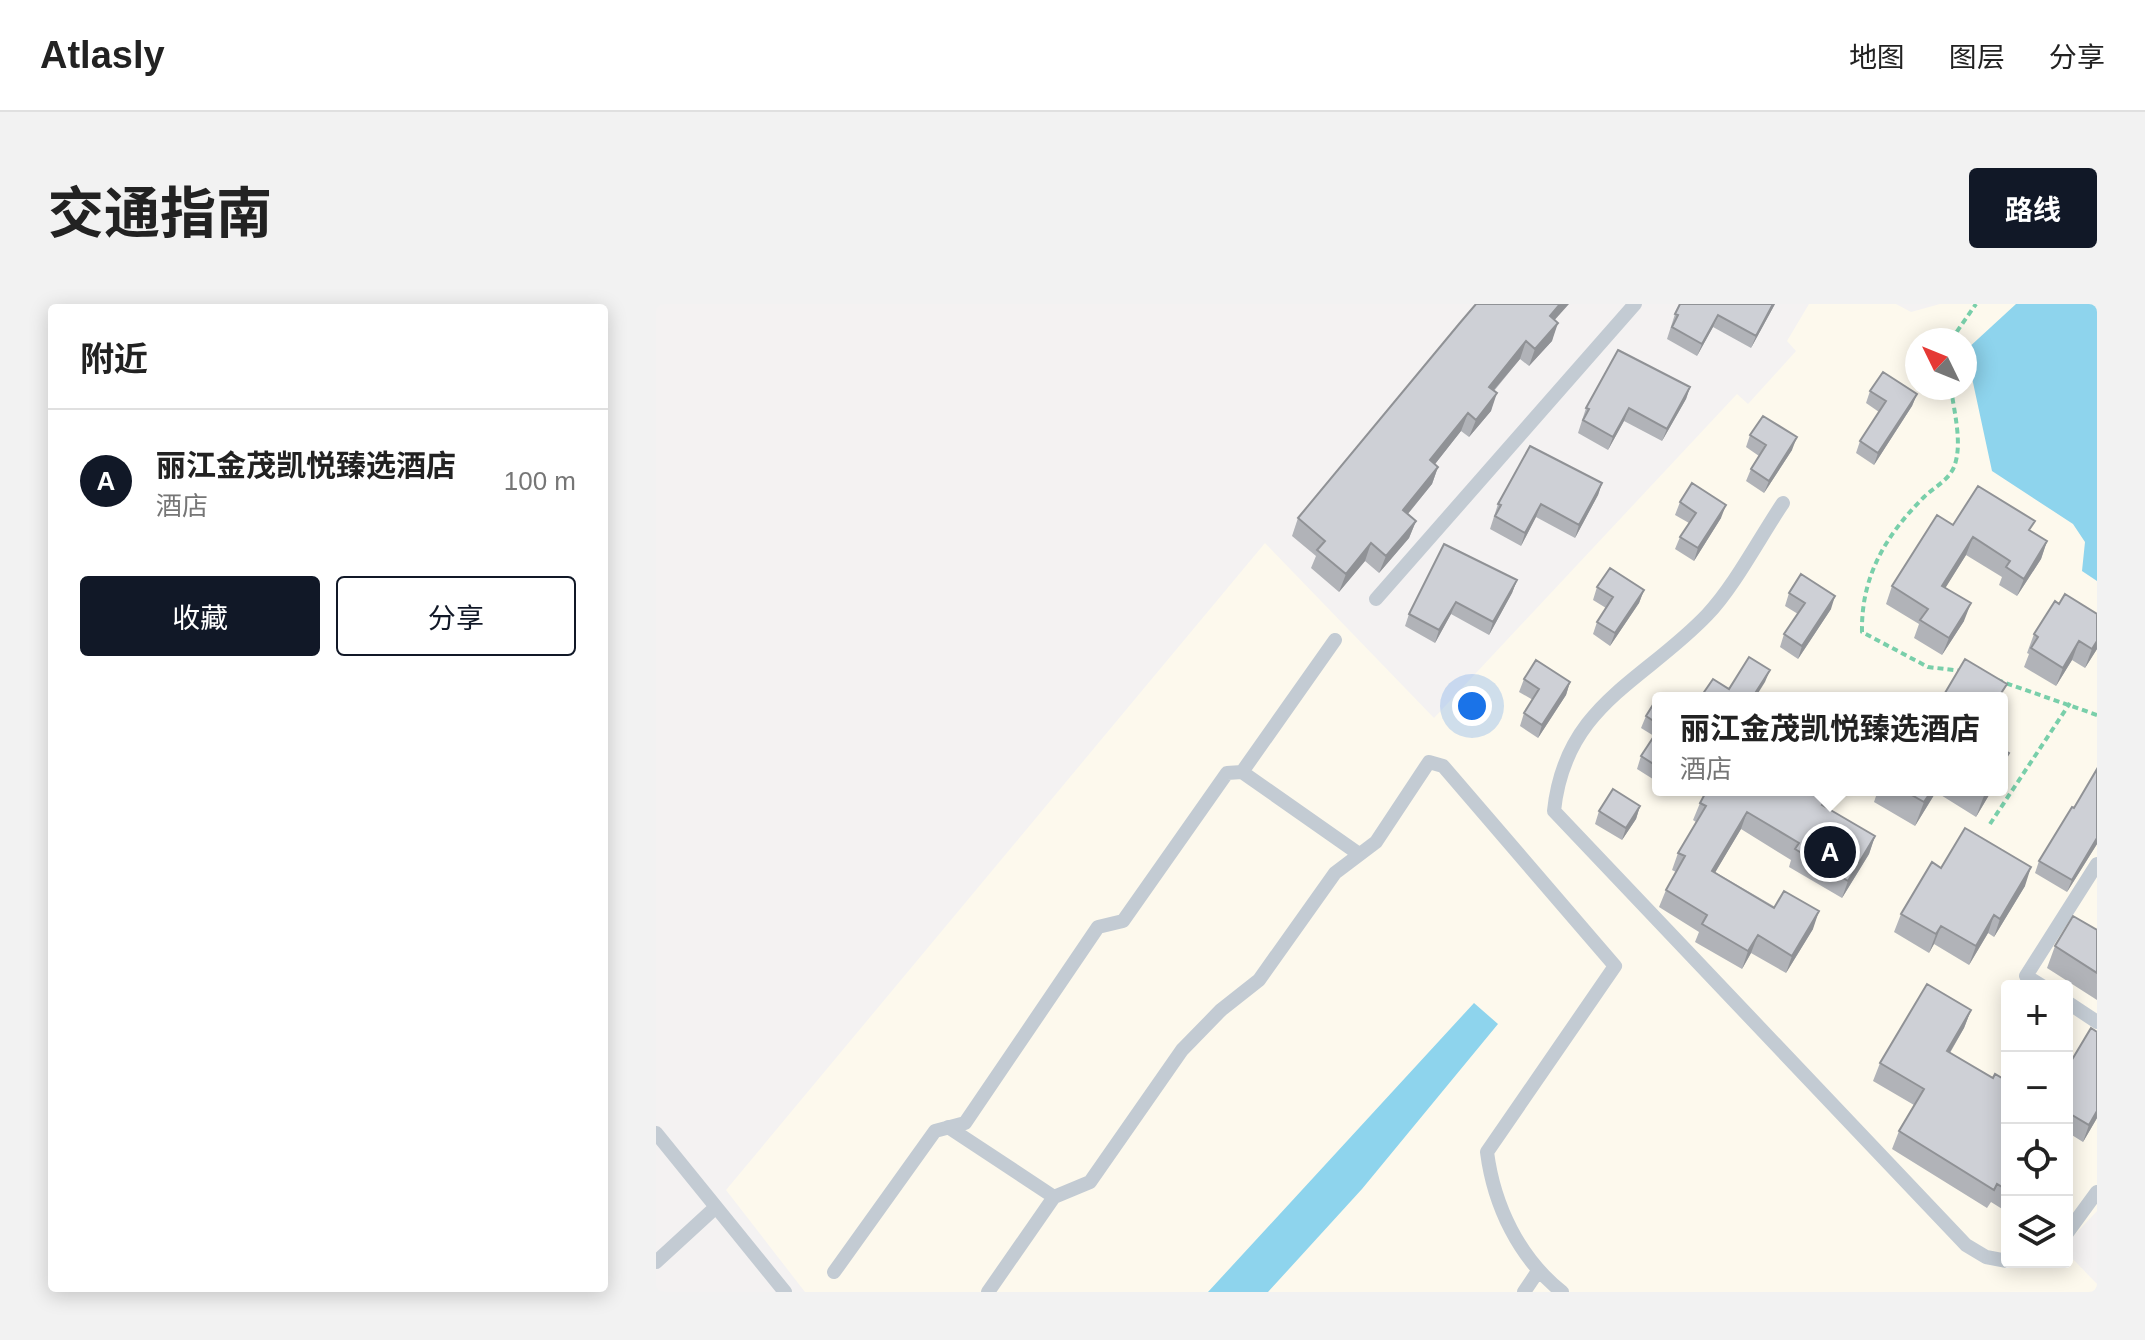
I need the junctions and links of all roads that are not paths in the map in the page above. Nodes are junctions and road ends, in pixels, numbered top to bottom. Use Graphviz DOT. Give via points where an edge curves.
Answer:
graph roads {
  1 [pos="1635,304"];
  2 [pos="1783,503"];
  3 [pos="1376,599"];
  4 [pos="1335,640"];
  5 [pos="1242,772"];
  6 [pos="1359,854"];
  7 [pos="2097,864"];
  8 [pos="2032,980"];
  9 [pos="2073,1006"];
  10 [pos="2097,1022"];
  11 [pos="948,1127"];
  12 [pos="656,1133"];
  13 [pos="2097,1192"];
  14 [pos="1054,1197"];
  15 [pos="716,1207"];
  16 [pos="2073,1225"];
  17 [pos="2001,1260"];
  18 [pos="656,1262"];
  19 [pos="1538,1271"];
  20 [pos="834,1272"];
  21 [pos="785,1292"];
  22 [pos="988,1292"];
  23 [pos="1524,1292"];
  24 [pos="1562,1292"];
  1 -- 3 [label="lane"];
  2 -- 17 [label="lane" via="1708,614 1587,722 1567,757 1554,811 1966,1245"];
  4 -- 5 [label="lane"];
  5 -- 6 [label="lane"];
  5 -- 11 [label="lane" via="1227,773 1123,921 1098,927 965,1123"];
  6 -- 14 [label="lane" via="1335,873 1259,980 1182,1050 1090,1182"];
  6 -- 19 [label="lane" via="1376,842 1429,762 1443,766 1615,966 1487,1152 1496,1199"];
  7 -- 8 [label="lane" via="2026,976"];
  9 -- 10 [label="lane"];
  11 -- 14 [label="lane"];
  11 -- 20 [label="lane" via="935,1131"];
  12 -- 15 [label="lane"];
  13 -- 16 [label="lane"];
  14 -- 22 [label="lane"];
  15 -- 18 [label="lane"];
  15 -- 21 [label="lane"];
  19 -- 23 [label="lane"];
  19 -- 24 [label="lane"];
}
